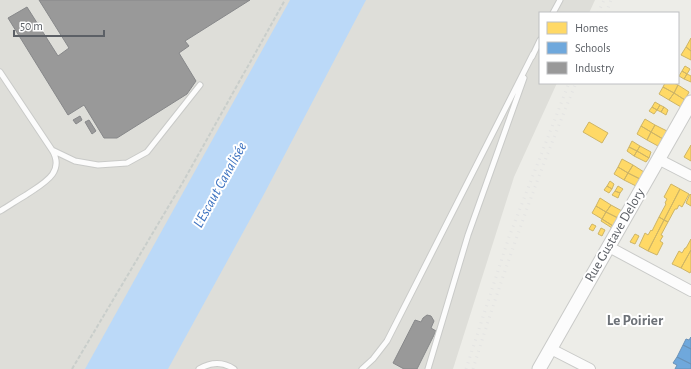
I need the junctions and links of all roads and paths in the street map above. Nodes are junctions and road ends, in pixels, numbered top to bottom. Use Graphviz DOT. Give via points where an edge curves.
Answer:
graph roads {
  1 [pos="285,0"];
  2 [pos="560,0"];
  3 [pos="554,12"];
  4 [pos="539,42"];
  5 [pos="533,54"];
  6 [pos="0,72"];
  7 [pos="200,85"];
  8 [pos="691,102"];
  9 [pos="52,150"];
  10 [pos="658,159"];
  11 [pos="691,176"];
  12 [pos="0,211"];
  13 [pos="608,247"];
  14 [pos="691,291"];
  15 [pos="551,349"];
  16 [pos="72,369"];
  17 [pos="199,369"];
  18 [pos="234,369"];
  19 [pos="362,369"];
  20 [pos="428,369"];
  21 [pos="539,369"];
  22 [pos="590,369"];
  1 -- 16 [label="path" via="183,182"];
  2 -- 3 [label="lane"];
  4 -- 5 [label="lane"];
  5 -- 19 [label="lane" via="387,341"];
  5 -- 20 [label="lane" via="468,235"];
  6 -- 9 [label="lane"];
  7 -- 9 [label="lane" via="147,152 128,163 98,165 75,161"];
  8 -- 10 [label="street, Rue Gustave Delory"];
  9 -- 12 [label="lane" via="56,160 54,171 48,180"];
  10 -- 11 [label="street"];
  10 -- 13 [label="street, Rue Gustave Delory"];
  13 -- 14 [label="street"];
  13 -- 15 [label="street, Rue Gustave Delory"];
  15 -- 21 [label="street, Rue Gustave Delory"];
  15 -- 22 [label="street"];
  17 -- 18 [label="lane" via="220,363"];
}
